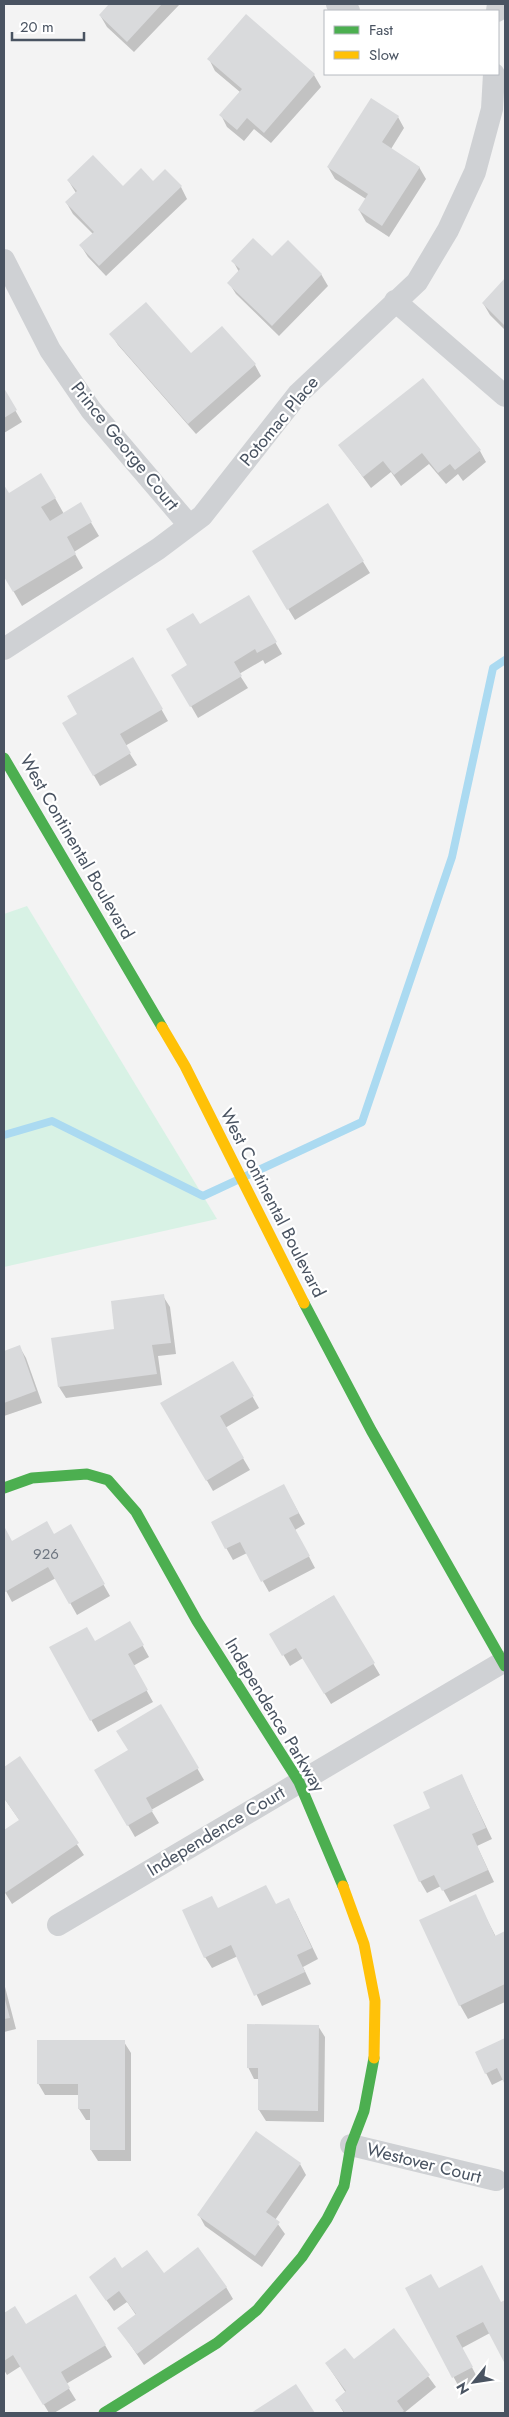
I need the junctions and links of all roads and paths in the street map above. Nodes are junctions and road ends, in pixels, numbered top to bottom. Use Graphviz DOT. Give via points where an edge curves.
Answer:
graph roads {
  1 [pos="494,75"];
  2 [pos="4,260"];
  3 [pos="396,301"];
  4 [pos="505,396"];
  5 [pos="189,525"];
  6 [pos="4,649"];
  7 [pos="4,758"];
  8 [pos="4,1488"];
  9 [pos="504,1664"];
  10 [pos="299,1782"];
  11 [pos="58,1925"];
  12 [pos="351,2145"];
  13 [pos="496,2180"];
  14 [pos="104,2413"];
  1 -- 3 [label="street, Potomac Place" via="492,109 475,172 448,230 417,282"];
  2 -- 5 [label="street, Prince George Court" via="50,350 91,410"];
  3 -- 4 [label="street"];
  3 -- 5 [label="street, Potomac Place" via="298,394 202,516"];
  5 -- 6 [label="street, Potomac Place" via="158,549"];
  7 -- 9 [label="street, West Continental Boulevard" via="197,1090 371,1430"];
  8 -- 10 [label="street, Independence Parkway" via="32,1478 87,1474 108,1480 136,1512 197,1621"];
  9 -- 10 [label="street, Independence Court"];
  10 -- 11 [label="street, Independence Court"];
  10 -- 12 [label="street, Independence Parkway" via="336,1866 364,1944 375,2001 374,2058 364,2111"];
  12 -- 13 [label="street, Westover Court"];
  12 -- 14 [label="street, Independence Parkway" via="344,2186 327,2219 302,2257 257,2310 217,2342"];
}
